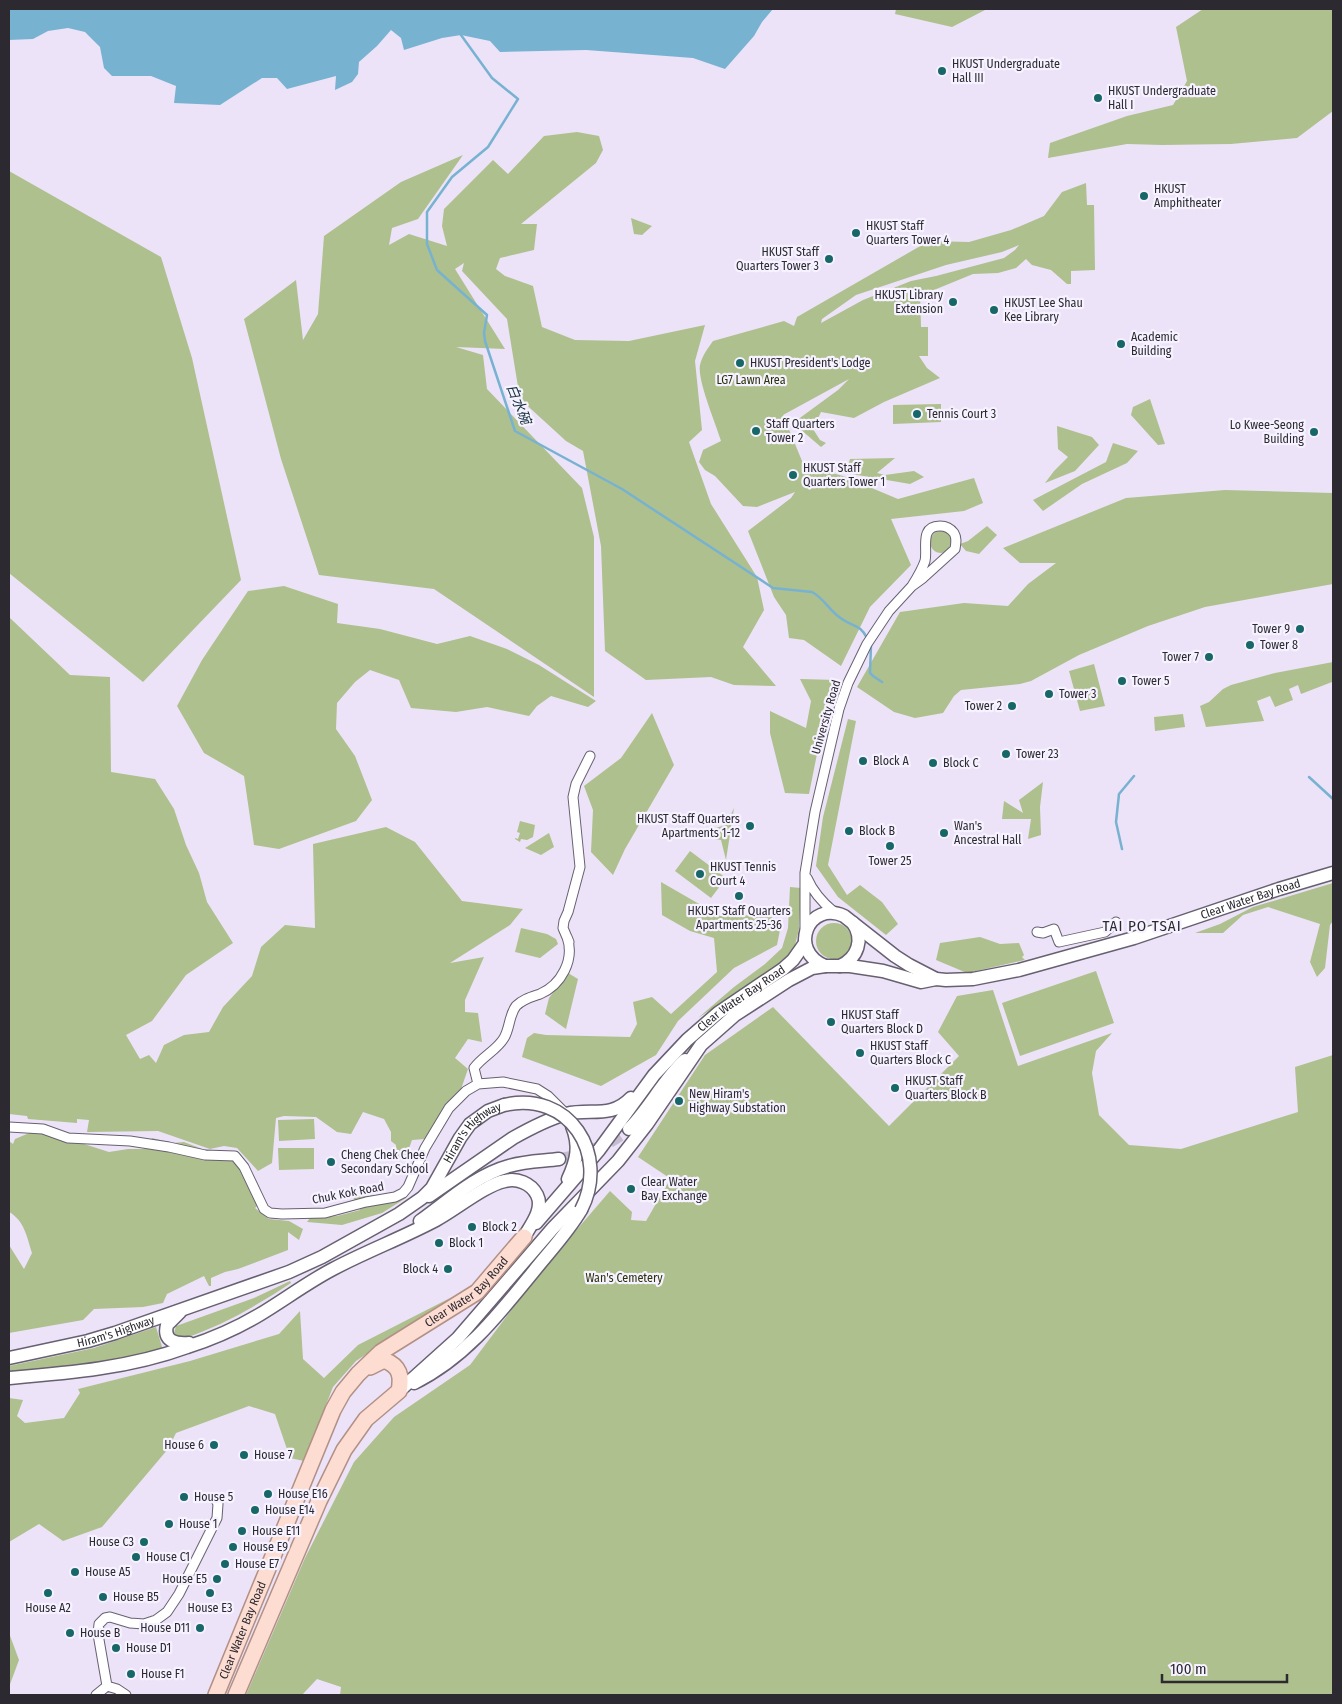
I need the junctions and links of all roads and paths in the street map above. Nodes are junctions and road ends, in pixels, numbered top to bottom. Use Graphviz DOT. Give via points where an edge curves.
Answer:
graph roads {
  1 [pos="925,544"];
  2 [pos="947,556"];
  3 [pos="912,586"];
  4 [pos="590,756"];
  5 [pos="806,873"];
  6 [pos="1333,873"];
  7 [pos="834,912"];
  8 [pos="849,918"];
  9 [pos="1116,922"];
  10 [pos="1036,932"];
  11 [pos="805,939"];
  12 [pos="825,966"];
  13 [pos="840,966"];
  14 [pos="936,979"];
  15 [pos="702,1045"];
  16 [pos="654,1075"];
  17 [pos="478,1084"];
  18 [pos="566,1114"];
  19 [pos="9,1127"];
  20 [pos="629,1129"];
  21 [pos="559,1159"];
  22 [pos="560,1194"];
  23 [pos="399,1214"];
  24 [pos="524,1237"];
  25 [pos="364,1254"];
  26 [pos="185,1308"];
  27 [pos="211,1338"];
  28 [pos="9,1358"];
  29 [pos="358,1374"];
  30 [pos="9,1378"];
  31 [pos="399,1390"];
  32 [pos="215,1498"];
  33 [pos="106,1686"];
  34 [pos="96,1695"];
  35 [pos="126,1695"];
  36 [pos="216,1695"];
  37 [pos="236,1695"];
  1 -- 2 [label="street" via="930,554"];
  1 -- 2 [label="street, University Road" via="931,529 946,527 954,533 956,543"];
  1 -- 3 [label="street, University Road" via="924,563"];
  2 -- 3 [label="street, University Road"];
  3 -- 5 [label="street, University Road" via="873,633 848,683 814,812"];
  4 -- 17 [label="street" via="573,796 580,867 563,928 569,942 569,956 560,979 553,986 520,1002 514,1009 504,1039 474,1068"];
  5 -- 7 [label="street" via="811,888"];
  5 -- 11 [label="street, University Road"];
  6 -- 14 [label="main road, Clear Water Bay Road" via="1134,938 1019,970 972,979"];
  7 -- 8 [label="main road, Clear Water Bay Road"];
  7 -- 11 [label="main road, Clear Water Bay Road" via="819,916 808,927"];
  8 -- 13 [label="main road" via="858,931 858,946 853,957"];
  8 -- 14 [label="main road, Clear Water Bay Road" via="908,965"];
  9 -- 10 [label="street" via="1105,932 1059,942 1054,929"];
  11 -- 12 [label="main road" via="810,956"];
  11 -- 16 [label="main road, Clear Water Bay Road" via="793,960 718,1012"];
  12 -- 13 [label="main road, Clear Water Bay Road"];
  12 -- 15 [label="main road, Clear Water Bay Road" via="801,973 765,995 735,1015"];
  13 -- 14 [label="main road, Clear Water Bay Road" via="883,971 921,982"];
  15 -- 20 [label="main road" via="679,1066"];
  15 -- 31 [label="main road, Clear Water Bay Road" via="618,1161 553,1228 458,1338"];
  16 -- 18 [label="main road" via="616,1110"];
  16 -- 22 [label="main road, Clear Water Bay Road" via="599,1150"];
  17 -- 18 [label="street" via="503,1082 537,1089"];
  17 -- 19 [label="street, Chuk Kok Road" via="445,1114 403,1193 325,1213 270,1213 264,1209 244,1167 235,1156 205,1155 130,1141 68,1138 43,1129"];
  18 -- 22 [label="main road" via="575,1134 576,1162"];
  18 -- 23 [label="main road" via="512,1138 441,1189"];
  21 -- 25 [label="main road" via="522,1163 489,1174"];
  22 -- 24 [label="main road, Clear Water Bay Road"];
  23 -- 26 [label="main road, Hiram's Highway" via="289,1272"];
  23 -- 31 [label="main road, Hiram's Highway, bridge" via="432,1188 470,1124 488,1111 526,1102 548,1107 567,1119 584,1141 591,1164 590,1186 581,1210 561,1238 467,1347 434,1373"];
  24 -- 25 [label="main road" via="536,1216 539,1200 526,1184 508,1180 493,1185 411,1233"];
  24 -- 29 [label="main road, Clear Water Bay Road" via="477,1292 381,1352"];
  25 -- 27 [label="main road" via="322,1275 258,1316"];
  26 -- 27 [label="main road" via="167,1324 169,1340 186,1343"];
  26 -- 28 [label="main road, Hiram's Highway" via="88,1341"];
  27 -- 30 [label="main road" via="125,1364"];
  29 -- 31 [label="main road" via="384,1360 391,1362 400,1372"];
  29 -- 36 [label="main road, Clear Water Bay Road" via="333,1410"];
  31 -- 37 [label="main road, Clear Water Bay Road" via="366,1419 344,1450"];
  32 -- 33 [label="street" via="218,1504 216,1518 167,1612 144,1624 110,1617 99,1624"];
  33 -- 34 [label="street"];
  33 -- 35 [label="street"];
}
